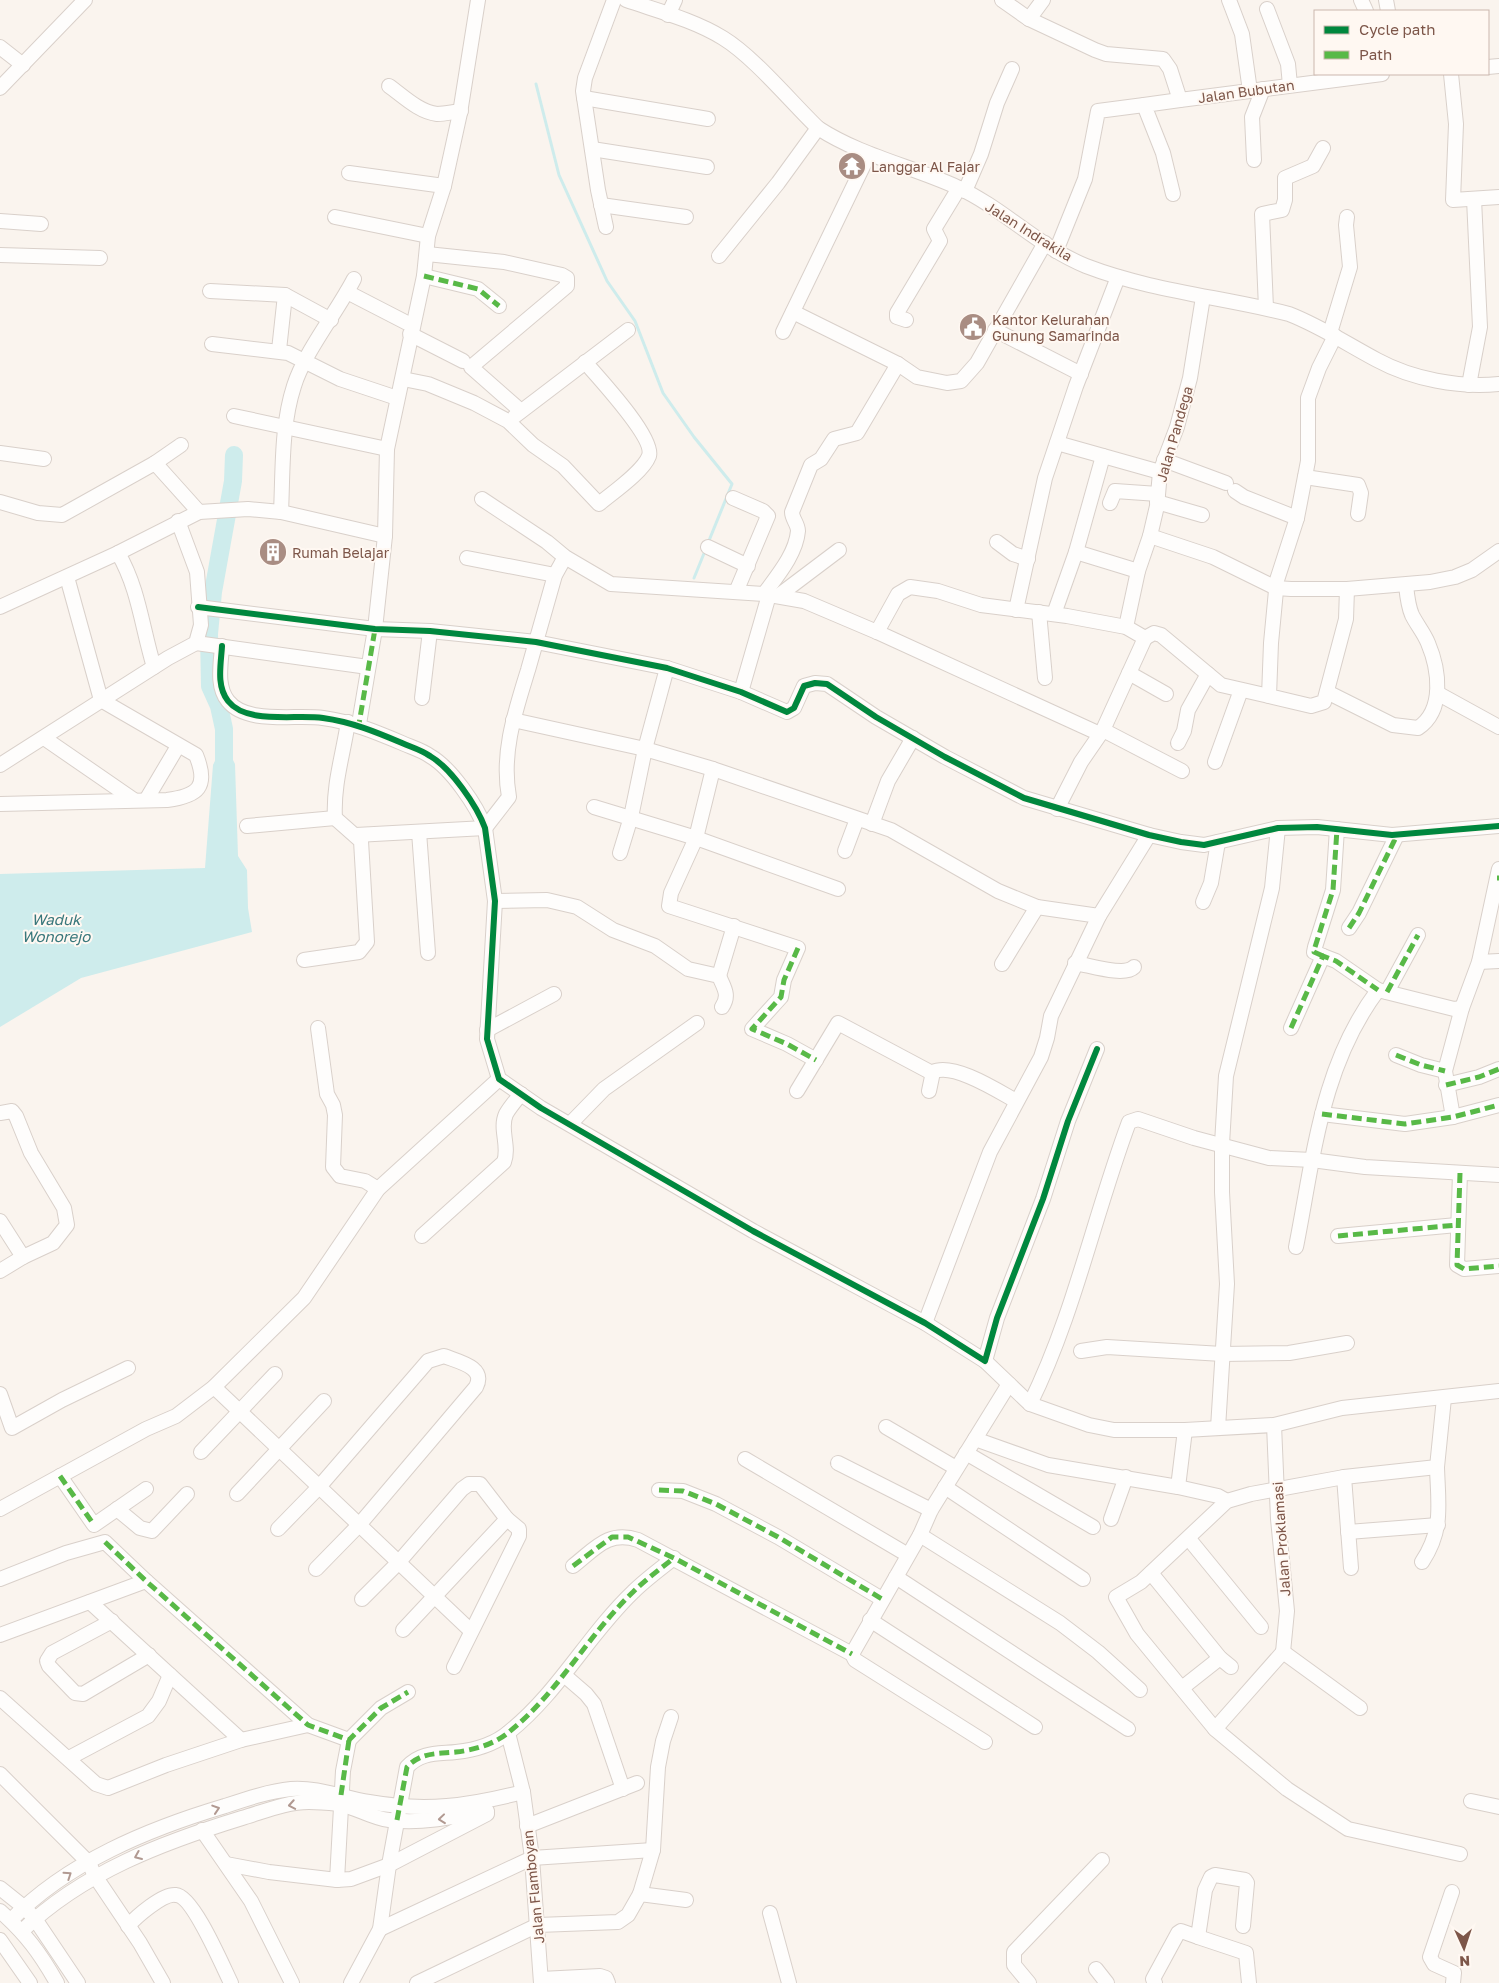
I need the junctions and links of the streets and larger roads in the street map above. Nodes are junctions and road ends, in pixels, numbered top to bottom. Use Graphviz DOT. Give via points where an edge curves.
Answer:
graph roads {
  1 [pos="85,0"];
  2 [pos="478,0"];
  3 [pos="614,0"];
  4 [pos="626,0"];
  5 [pos="675,0"];
  6 [pos="1002,0"];
  7 [pos="1042,0"];
  8 [pos="1229,0"];
  9 [pos="1267,9"];
  10 [pos="668,15"];
  11 [pos="1029,19"];
  12 [pos="0,47"];
  13 [pos="23,65"];
  14 [pos="1012,69"];
  15 [pos="1369,75"];
  16 [pos="1451,75"];
  17 [pos="1290,85"];
  18 [pos="389,86"];
  19 [pos="0,88"];
  20 [pos="1256,90"];
  21 [pos="584,98"];
  22 [pos="1180,100"];
  23 [pos="1144,104"];
  24 [pos="460,111"];
  25 [pos="708,119"];
  26 [pos="818,128"];
  27 [pos="1323,148"];
  28 [pos="592,149"];
  29 [pos="869,154"];
  30 [pos="1254,160"];
  31 [pos="707,167"];
  32 [pos="349,173"];
  33 [pos="444,186"];
  34 [pos="962,190"];
  35 [pos="1173,194"];
  36 [pos="1499,197"];
  37 [pos="1474,199"];
  38 [pos="601,205"];
  39 [pos="336,217"];
  40 [pos="686,217"];
  41 [pos="1347,217"];
  42 [pos="0,221"];
  43 [pos="41,224"];
  44 [pos="606,228"];
  45 [pos="428,236"];
  46 [pos="1051,247"];
  47 [pos="427,254"];
  48 [pos="0,255"];
  49 [pos="719,256"];
  50 [pos="100,258"];
  51 [pos="424,276"];
  52 [pos="1118,277"];
  53 [pos="354,279"];
  54 [pos="210,291"];
  55 [pos="347,292"];
  56 [pos="285,296"];
  57 [pos="1203,297"];
  58 [pos="499,306"];
  59 [pos="1266,308"];
  60 [pos="793,312"];
  61 [pos="331,320"];
  62 [pos="906,320"];
  63 [pos="412,330"];
  64 [pos="628,330"];
  65 [pos="996,330"];
  66 [pos="783,332"];
  67 [pos="1332,334"];
  68 [pos="212,344"];
  69 [pos="279,350"];
  70 [pos="305,361"];
  71 [pos="463,361"];
  72 [pos="586,362"];
  73 [pos="898,364"];
  74 [pos="1081,374"];
  75 [pos="403,379"];
  76 [pos="1499,384"];
  77 [pos="1469,385"];
  78 [pos="397,398"];
  79 [pos="521,411"];
  80 [pos="234,416"];
  81 [pos="508,421"];
  82 [pos="285,428"];
  83 [pos="1057,443"];
  84 [pos="181,445"];
  85 [pos="387,449"];
  86 [pos="0,452"];
  87 [pos="1103,456"];
  88 [pos="44,460"];
  89 [pos="155,463"];
  90 [pos="1162,466"];
  91 [pos="1305,477"];
  92 [pos="733,498"];
  93 [pos="1158,498"];
  94 [pos="482,499"];
  95 [pos="0,502"];
  96 [pos="1110,503"];
  97 [pos="199,512"];
  98 [pos="281,512"];
  99 [pos="1202,514"];
  100 [pos="1358,514"];
  101 [pos="1297,518"];
  102 [pos="178,521"];
  103 [pos="385,536"];
  104 [pos="1150,536"];
  105 [pos="996,542"];
  106 [pos="708,547"];
  107 [pos="839,550"];
  108 [pos="1499,551"];
  109 [pos="1076,552"];
  110 [pos="118,553"];
  111 [pos="565,557"];
  112 [pos="467,558"];
  113 [pos="1028,559"];
  114 [pos="748,566"];
  115 [pos="1138,571"];
  116 [pos="555,575"];
  117 [pos="68,576"];
  118 [pos="1406,585"];
  119 [pos="1276,588"];
  120 [pos="1347,589"];
  121 [pos="736,592"];
  122 [pos="770,595"];
  123 [pos="199,607"];
  124 [pos="0,608"];
  125 [pos="1016,610"];
  126 [pos="1039,612"];
  127 [pos="1054,614"];
  128 [pos="1126,628"];
  129 [pos="375,629"];
  130 [pos="430,632"];
  131 [pos="877,632"];
  132 [pos="1145,638"];
  133 [pos="536,642"];
  134 [pos="198,644"];
  135 [pos="220,646"];
  136 [pos="154,667"];
  137 [pos="368,667"];
  138 [pos="667,668"];
  139 [pos="1129,673"];
  140 [pos="1208,674"];
  141 [pos="1045,678"];
  142 [pos="1241,690"];
  143 [pos="741,692"];
  144 [pos="1327,692"];
  145 [pos="1437,693"];
  146 [pos="1166,694"];
  147 [pos="1269,696"];
  148 [pos="422,698"];
  149 [pos="101,700"];
  150 [pos="513,720"];
  151 [pos="354,723"];
  152 [pos="1499,726"];
  153 [pos="1101,732"];
  154 [pos="44,738"];
  155 [pos="913,738"];
  156 [pos="1178,743"];
  157 [pos="178,746"];
  158 [pos="645,749"];
  159 [pos="1214,762"];
  160 [pos="0,764"];
  161 [pos="713,769"];
  162 [pos="1182,772"];
  163 [pos="140,800"];
  164 [pos="0,804"];
  165 [pos="594,806"];
  166 [pos="1057,809"];
  167 [pos="631,817"];
  168 [pos="335,818"];
  169 [pos="857,819"];
  170 [pos="872,824"];
  171 [pos="247,826"];
  172 [pos="1499,826"];
  173 [pos="485,828"];
  174 [pos="1278,828"];
  175 [pos="1337,829"];
  176 [pos="419,832"];
  177 [pos="1397,834"];
  178 [pos="356,835"];
  179 [pos="1149,835"];
  180 [pos="696,838"];
  181 [pos="1218,842"];
  182 [pos="845,851"];
  183 [pos="620,853"];
  184 [pos="1498,875"];
  185 [pos="838,889"];
  186 [pos="495,901"];
  187 [pos="1204,902"];
  188 [pos="1037,907"];
  189 [pos="1099,916"];
  190 [pos="734,926"];
  191 [pos="1349,928"];
  192 [pos="1418,935"];
  193 [pos="428,953"];
  194 [pos="1323,956"];
  195 [pos="304,960"];
  196 [pos="1499,961"];
  197 [pos="1479,962"];
  198 [pos="1075,963"];
  199 [pos="1002,964"];
  200 [pos="1134,967"];
  201 [pos="719,976"];
  202 [pos="1383,991"];
  203 [pos="554,994"];
  204 [pos="722,1007"];
  205 [pos="1462,1008"];
  206 [pos="697,1023"];
  207 [pos="318,1028"];
  208 [pos="1290,1028"];
  209 [pos="487,1030"];
  210 [pos="1097,1049"];
  211 [pos="1396,1055"];
  212 [pos="816,1060"];
  213 [pos="1499,1069"];
  214 [pos="932,1073"];
  215 [pos="1446,1078"];
  216 [pos="499,1079"];
  217 [pos="797,1091"];
  218 [pos="929,1091"];
  219 [pos="521,1094"];
  220 [pos="1016,1101"];
  221 [pos="1499,1104"];
  222 [pos="0,1114"];
  223 [pos="1322,1114"];
  224 [pos="1453,1117"];
  225 [pos="570,1124"];
  226 [pos="1222,1144"];
  227 [pos="1312,1160"];
  228 [pos="1460,1173"];
  229 [pos="1499,1175"];
  230 [pos="378,1189"];
  231 [pos="0,1221"];
  232 [pos="1457,1224"];
  233 [pos="422,1236"];
  234 [pos="1338,1236"];
  235 [pos="1296,1247"];
  236 [pos="23,1256"];
  237 [pos="1499,1266"];
  238 [pos="0,1271"];
  239 [pos="925,1323"];
  240 [pos="1347,1343"];
  241 [pos="1081,1351"];
  242 [pos="1222,1354"];
  243 [pos="985,1361"];
  244 [pos="128,1368"];
  245 [pos="275,1374"];
  246 [pos="1009,1384"];
  247 [pos="214,1387"];
  248 [pos="1499,1391"];
  249 [pos="0,1394"];
  250 [pos="1444,1398"];
  251 [pos="324,1402"];
  252 [pos="1030,1404"];
  253 [pos="240,1412"];
  254 [pos="1274,1425"];
  255 [pos="886,1427"];
  256 [pos="1218,1428"];
  257 [pos="1185,1430"];
  258 [pos="975,1439"];
  259 [pos="280,1450"];
  260 [pos="201,1452"];
  261 [pos="966,1453"];
  262 [pos="745,1459"];
  263 [pos="838,1463"];
  264 [pos="1437,1467"];
  265 [pos="956,1468"];
  266 [pos="60,1476"];
  267 [pos="1126,1477"];
  268 [pos="1344,1477"];
  269 [pos="1178,1486"];
  270 [pos="319,1487"];
  271 [pos="945,1487"];
  272 [pos="146,1489"];
  273 [pos="1277,1489"];
  274 [pos="658,1490"];
  275 [pos="187,1494"];
  276 [pos="237,1494"];
  277 [pos="1227,1502"];
  278 [pos="0,1509"];
  279 [pos="117,1509"];
  280 [pos="930,1510"];
  281 [pos="1111,1519"];
  282 [pos="507,1520"];
  283 [pos="359,1525"];
  284 [pos="1438,1526"];
  285 [pos="1092,1527"];
  286 [pos="278,1529"];
  287 [pos="1348,1532"];
  288 [pos="920,1535"];
  289 [pos="1189,1540"];
  290 [pos="908,1555"];
  291 [pos="674,1558"];
  292 [pos="1422,1562"];
  293 [pos="398,1563"];
  294 [pos="573,1566"];
  295 [pos="1351,1568"];
  296 [pos="316,1569"];
  297 [pos="1151,1573"];
  298 [pos="896,1577"];
  299 [pos="0,1579"];
  300 [pos="1083,1579"];
  301 [pos="146,1581"];
  302 [pos="435,1598"];
  303 [pos="362,1599"];
  304 [pos="882,1599"];
  305 [pos="90,1602"];
  306 [pos="870,1620"];
  307 [pos="112,1621"];
  308 [pos="1261,1626"];
  309 [pos="403,1630"];
  310 [pos="471,1631"];
  311 [pos="0,1635"];
  312 [pos="1283,1652"];
  313 [pos="852,1654"];
  314 [pos="149,1656"];
  315 [pos="1220,1658"];
  316 [pos="454,1667"];
  317 [pos="1231,1667"];
  318 [pos="564,1674"];
  319 [pos="170,1675"];
  320 [pos="1182,1688"];
  321 [pos="1140,1690"];
  322 [pos="408,1692"];
  323 [pos="0,1698"];
  324 [pos="1360,1708"];
  325 [pos="671,1717"];
  326 [pos="308,1725"];
  327 [pos="1035,1727"];
  328 [pos="1128,1729"];
  329 [pos="1215,1729"];
  330 [pos="508,1733"];
  331 [pos="241,1740"];
  332 [pos="349,1740"];
  333 [pos="985,1742"];
  334 [pos="69,1758"];
  335 [pos="0,1774"];
  336 [pos="637,1783"];
  337 [pos="623,1789"];
  338 [pos="523,1796"];
  339 [pos="340,1800"];
  340 [pos="1471,1801"];
  341 [pos="496,1804"];
  342 [pos="399,1806"];
  343 [pos="1499,1807"];
  344 [pos="396,1820"];
  345 [pos="527,1826"];
  346 [pos="202,1830"];
  347 [pos="653,1850"];
  348 [pos="1460,1854"];
  349 [pos="532,1858"];
  350 [pos="1102,1860"];
  351 [pos="89,1863"];
  352 [pos="226,1864"];
  353 [pos="389,1865"];
  354 [pos="95,1876"];
  355 [pos="337,1880"];
  356 [pos="0,1888"];
  357 [pos="1452,1892"];
  358 [pos="640,1894"];
  359 [pos="686,1900"];
  360 [pos="25,1908"];
  361 [pos="770,1913"];
  362 [pos="4,1917"];
  363 [pos="34,1919"];
  364 [pos="538,1925"];
  365 [pos="128,1926"];
  366 [pos="1243,1926"];
  367 [pos="380,1929"];
  368 [pos="22,1930"];
  369 [pos="1198,1937"];
  370 [pos="0,1940"];
  371 [pos="1096,1969"];
  372 [pos="541,1981"];
  373 [pos="30,1983"];
  374 [pos="57,1983"];
  375 [pos="78,1983"];
  376 [pos="163,1983"];
  377 [pos="231,1983"];
  378 [pos="292,1983"];
  379 [pos="351,1983"];
  380 [pos="417,1983"];
  381 [pos="608,1983"];
  382 [pos="789,1983"];
  383 [pos="1029,1983"];
  384 [pos="1107,1983"];
  385 [pos="1155,1983"];
  386 [pos="1249,1983"];
  387 [pos="1453,1983"];
  1 -- 13 [label="street"];
  2 -- 24 [label="street"];
  3 -- 21 [label="street" via="585,78"];
  4 -- 10 [label="street, Jalan Indrakila"];
  5 -- 10 [label="street"];
  6 -- 11 [label="street, Jalan Bubutan"];
  7 -- 11 [label="street"];
  8 -- 20 [label="street" via="1242,34"];
  9 -- 17 [label="street" via="1288,64"];
  10 -- 26 [label="street, Jalan Indrakila" via="723,38"];
  11 -- 22 [label="street, Jalan Bubutan" via="1106,54 1163,59 1170,69"];
  12 -- 13 [label="street"];
  13 -- 19 [label="street"];
  14 -- 34 [label="street" via="997,103 982,154"];
  15 -- 17 [label="street, Jalan Bubutan"];
  16 -- 37 [label="street" via="1456,124 1453,200"];
  17 -- 20 [label="street, Jalan Bubutan"];
  18 -- 24 [label="street" via="430,112"];
  20 -- 22 [label="street, Jalan Bubutan"];
  20 -- 30 [label="street" via="1252,117"];
  21 -- 25 [label="street"];
  21 -- 28 [label="street"];
  22 -- 23 [label="street"];
  23 -- 35 [label="street" via="1163,153"];
  23 -- 46 [label="street" via="1098,111 1085,178"];
  24 -- 33 [label="street"];
  26 -- 29 [label="street, Jalan Indrakila"];
  26 -- 49 [label="street"];
  27 -- 59 [label="street" via="1314,166 1285,178 1282,210 1262,214"];
  28 -- 31 [label="street"];
  28 -- 38 [label="street"];
  29 -- 34 [label="street, Jalan Indrakila"];
  29 -- 60 [label="street"];
  32 -- 33 [label="street"];
  33 -- 45 [label="street"];
  34 -- 46 [label="street, Jalan Indrakila"];
  34 -- 62 [label="street" via="934,229 940,241 897,313 897,317"];
  36 -- 37 [label="street"];
  37 -- 77 [label="street" via="1480,328"];
  38 -- 40 [label="street"];
  38 -- 44 [label="street"];
  39 -- 45 [label="street"];
  41 -- 67 [label="street" via="1350,267"];
  42 -- 43 [label="street"];
  45 -- 47 [label="street"];
  46 -- 52 [label="street, Jalan Indrakila"];
  46 -- 65 [label="street"];
  47 -- 51 [label="street"];
  47 -- 79 [label="street" via="504,262 567,278 567,286 471,367"];
  48 -- 50 [label="street"];
  51 -- 58 [label="street" via="478,289"];
  51 -- 63 [label="street"];
  52 -- 57 [label="street, Jalan Indrakila"];
  52 -- 74 [label="street"];
  53 -- 55 [label="street"];
  54 -- 56 [label="street"];
  55 -- 61 [label="street"];
  55 -- 63 [label="street"];
  56 -- 61 [label="street"];
  56 -- 69 [label="street"];
  57 -- 59 [label="street, Jalan Indrakila"];
  57 -- 90 [label="street, Jalan Pandega" via="1190,378 1178,427"];
  59 -- 67 [label="street, Jalan Indrakila" via="1307,321"];
  60 -- 66 [label="street"];
  60 -- 73 [label="street"];
  61 -- 70 [label="street"];
  63 -- 71 [label="street"];
  63 -- 75 [label="street"];
  64 -- 72 [label="street"];
  65 -- 73 [label="street" via="977,363 961,381 947,384 917,377"];
  65 -- 74 [label="street"];
  67 -- 77 [label="street, Jalan Indrakila" via="1398,369"];
  67 -- 91 [label="street" via="1308,398"];
  68 -- 69 [label="street"];
  69 -- 70 [label="street"];
  70 -- 78 [label="street" via="340,379"];
  70 -- 82 [label="street" via="294,386"];
  72 -- 79 [label="street"];
  72 -- 81 [label="street" via="636,424 650,451 630,479 599,504 563,466 533,445"];
  73 -- 122 [label="street" via="857,433 834,439 822,459 811,465 792,512 798,527 796,540"];
  74 -- 83 [label="street"];
  75 -- 78 [label="street"];
  75 -- 81 [label="street" via="428,384"];
  76 -- 77 [label="street, Jalan Indrakila"];
  78 -- 85 [label="street"];
  79 -- 81 [label="street"];
  80 -- 82 [label="street"];
  82 -- 85 [label="street"];
  82 -- 98 [label="street"];
  83 -- 87 [label="street"];
  83 -- 113 [label="street" via="1045,478"];
  84 -- 89 [label="street"];
  85 -- 103 [label="street"];
  86 -- 88 [label="street"];
  87 -- 90 [label="street"];
  87 -- 109 [label="street"];
  89 -- 95 [label="street" via="62,515 38,513"];
  89 -- 97 [label="street"];
  90 -- 93 [label="street, Jalan Pandega"];
  90 -- 101 [label="street" via="1231,487 1244,497"];
  91 -- 100 [label="street" via="1358,485 1361,494"];
  91 -- 101 [label="street"];
  92 -- 114 [label="street" via="768,516"];
  93 -- 96 [label="street" via="1115,491"];
  93 -- 99 [label="street"];
  93 -- 104 [label="street, Jalan Pandega"];
  94 -- 111 [label="street"];
  97 -- 98 [label="street" via="248,509"];
  97 -- 102 [label="street"];
  98 -- 103 [label="street"];
  101 -- 119 [label="street"];
  102 -- 110 [label="street"];
  102 -- 123 [label="street" via="194,562"];
  103 -- 129 [label="street"];
  104 -- 115 [label="street, Jalan Pandega"];
  104 -- 119 [label="street" via="1212,558"];
  105 -- 113 [label="street" via="1013,554"];
  106 -- 114 [label="street"];
  107 -- 122 [label="street"];
  108 -- 118 [label="street" via="1472,570 1455,577"];
  109 -- 115 [label="street"];
  109 -- 127 [label="street"];
  110 -- 117 [label="street"];
  110 -- 136 [label="street" via="136,592"];
  111 -- 116 [label="street"];
  111 -- 121 [label="street" via="610,584"];
  112 -- 116 [label="street"];
  113 -- 125 [label="street"];
  114 -- 121 [label="street"];
  115 -- 128 [label="street, Jalan Pandega"];
  116 -- 133 [label="street"];
  117 -- 124 [label="street"];
  117 -- 149 [label="street"];
  118 -- 120 [label="street"];
  118 -- 145 [label="street" via="1412,615 1432,654"];
  119 -- 120 [label="street"];
  119 -- 147 [label="street"];
  120 -- 144 [label="street" via="1346,619"];
  121 -- 122 [label="street"];
  122 -- 131 [label="street" via="804,601"];
  122 -- 143 [label="street"];
  123 -- 129 [label="street"];
  123 -- 134 [label="street" via="201,631"];
  125 -- 126 [label="street"];
  125 -- 131 [label="street" via="981,605 938,591 910,587 898,594"];
  126 -- 127 [label="street"];
  126 -- 141 [label="street"];
  127 -- 128 [label="street"];
  128 -- 132 [label="street"];
  129 -- 130 [label="street"];
  129 -- 137 [label="street"];
  130 -- 133 [label="street"];
  130 -- 148 [label="street"];
  131 -- 153 [label="street"];
  132 -- 139 [label="street"];
  132 -- 140 [label="street" via="1154,633 1161,635"];
  133 -- 138 [label="street"];
  133 -- 150 [label="street"];
  134 -- 135 [label="street"];
  134 -- 136 [label="street"];
  135 -- 137 [label="street"];
  135 -- 151 [label="street" via="220,683 228,701 240,711 252,715 322,717"];
  136 -- 149 [label="street"];
  137 -- 151 [label="street"];
  138 -- 143 [label="street"];
  138 -- 158 [label="street"];
  139 -- 146 [label="street"];
  139 -- 153 [label="street"];
  140 -- 142 [label="street" via="1221,685"];
  140 -- 156 [label="street" via="1188,710"];
  142 -- 147 [label="street"];
  142 -- 159 [label="street"];
  143 -- 155 [label="street" via="787,712 794,708 804,686 824,683"];
  144 -- 145 [label="street" via="1392,725 1409,729 1428,722 1436,706"];
  144 -- 147 [label="street" via="1324,702 1317,706"];
  145 -- 152 [label="street"];
  149 -- 154 [label="street"];
  149 -- 157 [label="street"];
  150 -- 158 [label="street"];
  150 -- 173 [label="street" via="506,753 508,797"];
  151 -- 168 [label="street" via="335,786"];
  151 -- 173 [label="street" via="431,756 454,778 482,818"];
  153 -- 162 [label="street"];
  153 -- 166 [label="street" via="1080,762"];
  154 -- 160 [label="street"];
  154 -- 163 [label="street"];
  155 -- 166 [label="street" via="1024,798"];
  155 -- 170 [label="street" via="888,781"];
  157 -- 163 [label="street"];
  157 -- 163 [label="street" via="196,755 202,769 202,784 185,798"];
  158 -- 161 [label="street"];
  158 -- 167 [label="street"];
  161 -- 169 [label="street"];
  161 -- 180 [label="street"];
  163 -- 164 [label="street"];
  165 -- 167 [label="street"];
  166 -- 179 [label="street"];
  167 -- 180 [label="street"];
  167 -- 183 [label="street"];
  168 -- 171 [label="street"];
  168 -- 178 [label="street"];
  169 -- 170 [label="street"];
  169 -- 182 [label="street"];
  170 -- 188 [label="street" via="891,830 998,890"];
  172 -- 177 [label="street"];
  173 -- 176 [label="street"];
  173 -- 186 [label="street"];
  174 -- 175 [label="street"];
  174 -- 181 [label="street"];
  174 -- 226 [label="street" via="1272,888 1226,1076"];
  175 -- 177 [label="street"];
  175 -- 194 [label="street" via="1332,890 1314,952"];
  176 -- 178 [label="street"];
  176 -- 193 [label="street"];
  177 -- 191 [label="street" via="1368,897"];
  178 -- 195 [label="street" via="362,844 367,942 359,952"];
  179 -- 181 [label="street" via="1204,845"];
  179 -- 189 [label="street"];
  180 -- 185 [label="street"];
  180 -- 190 [label="street" via="671,893 669,906"];
  181 -- 187 [label="street" via="1211,884"];
  184 -- 197 [label="street"];
  186 -- 201 [label="street" via="547,900 577,907 613,930 655,946 688,968"];
  186 -- 209 [label="street"];
  188 -- 189 [label="street"];
  188 -- 199 [label="street"];
  189 -- 198 [label="street"];
  190 -- 201 [label="street"];
  190 -- 212 [label="street" via="798,948 780,997 752,1029"];
  192 -- 202 [label="street"];
  194 -- 202 [label="street"];
  194 -- 208 [label="street"];
  196 -- 197 [label="street"];
  197 -- 205 [label="street"];
  198 -- 200 [label="street" via="1122,972"];
  198 -- 220 [label="street" via="1051,1016 1040,1057"];
  201 -- 204 [label="street" via="727,994"];
  202 -- 205 [label="street" via="1454,1009"];
  202 -- 223 [label="street" via="1362,1011 1345,1043 1328,1085"];
  203 -- 209 [label="street"];
  205 -- 215 [label="street"];
  206 -- 225 [label="street" via="604,1089"];
  207 -- 230 [label="street" via="327,1094 335,1115 334,1167 340,1176 365,1181"];
  209 -- 216 [label="street" via="492,1063"];
  210 -- 243 [label="street" via="997,1318"];
  211 -- 215 [label="street"];
  212 -- 214 [label="street" via="838,1023"];
  212 -- 217 [label="street"];
  213 -- 215 [label="street" via="1479,1077"];
  214 -- 218 [label="street"];
  214 -- 220 [label="street" via="950,1070"];
  215 -- 224 [label="street"];
  216 -- 219 [label="street"];
  216 -- 230 [label="street"];
  219 -- 225 [label="street"];
  219 -- 233 [label="street" via="506,1115 504,1126 508,1153 504,1162"];
  220 -- 239 [label="street" via="990,1152"];
  221 -- 224 [label="street"];
  222 -- 236 [label="street" via="12,1111 16,1116 31,1153 67,1218 66,1228 52,1243"];
  223 -- 224 [label="street" via="1405,1124"];
  223 -- 227 [label="street"];
  225 -- 239 [label="street" via="753,1231"];
  226 -- 227 [label="street" via="1269,1158"];
  226 -- 242 [label="street" via="1228,1284"];
  226 -- 252 [label="street" via="1138,1119 1129,1122 1074,1292 1043,1378"];
  227 -- 228 [label="street"];
  227 -- 235 [label="street"];
  228 -- 229 [label="street"];
  228 -- 232 [label="street"];
  230 -- 247 [label="street" via="304,1298"];
  231 -- 236 [label="street"];
  232 -- 234 [label="street"];
  232 -- 237 [label="street" via="1455,1258 1458,1268"];
  236 -- 238 [label="street"];
  239 -- 243 [label="street"];
  240 -- 242 [label="street" via="1290,1353"];
  241 -- 242 [label="street" via="1107,1347"];
  242 -- 256 [label="street"];
  243 -- 246 [label="street"];
  244 -- 249 [label="street" via="12,1428"];
  245 -- 253 [label="street"];
  246 -- 252 [label="street"];
  246 -- 258 [label="street"];
  247 -- 253 [label="street"];
  247 -- 266 [label="street" via="176,1416"];
  248 -- 250 [label="street"];
  250 -- 254 [label="street" via="1342,1408"];
  250 -- 264 [label="street"];
  251 -- 259 [label="street"];
  252 -- 257 [label="street" via="1089,1425 1114,1430"];
  253 -- 259 [label="street"];
  253 -- 260 [label="street"];
  254 -- 256 [label="street"];
  254 -- 273 [label="street, Jalan Proklamasi"];
  255 -- 265 [label="street"];
  256 -- 257 [label="street"];
  257 -- 269 [label="street"];
  258 -- 261 [label="street"];
  258 -- 267 [label="street" via="1048,1466"];
  259 -- 270 [label="street"];
  259 -- 276 [label="street"];
  261 -- 265 [label="street"];
  261 -- 285 [label="street"];
  262 -- 290 [label="street"];
  263 -- 280 [label="street"];
  264 -- 268 [label="street"];
  264 -- 284 [label="street"];
  265 -- 271 [label="street"];
  266 -- 278 [label="street"];
  266 -- 279 [label="street" via="94,1525"];
  267 -- 269 [label="street"];
  267 -- 281 [label="street"];
  268 -- 273 [label="street"];
  268 -- 287 [label="street"];
  269 -- 277 [label="street" via="1218,1496"];
  270 -- 283 [label="street"];
  270 -- 283 [label="street" via="428,1361 444,1356 473,1368 479,1377 476,1387"];
  270 -- 286 [label="street"];
  271 -- 280 [label="street"];
  271 -- 300 [label="street"];
  272 -- 279 [label="street"];
  273 -- 277 [label="street"];
  273 -- 312 [label="street, Jalan Proklamasi" via="1287,1611"];
  274 -- 304 [label="street" via="683,1491 707,1500 778,1537"];
  275 -- 279 [label="street" via="152,1531 140,1528"];
  277 -- 289 [label="street"];
  280 -- 288 [label="street"];
  282 -- 293 [label="street" via="480,1484 469,1484"];
  282 -- 302 [label="street"];
  282 -- 310 [label="street" via="519,1529 519,1536"];
  283 -- 293 [label="street"];
  283 -- 296 [label="street"];
  284 -- 287 [label="street"];
  284 -- 292 [label="street"];
  287 -- 295 [label="street"];
  288 -- 290 [label="street"];
  288 -- 321 [label="street" via="1060,1623"];
  289 -- 297 [label="street"];
  289 -- 308 [label="street"];
  290 -- 298 [label="street"];
  291 -- 294 [label="street" via="638,1540 612,1537"];
  291 -- 313 [label="street"];
  291 -- 318 [label="street" via="632,1592"];
  293 -- 302 [label="street"];
  293 -- 303 [label="street"];
  297 -- 315 [label="street"];
  297 -- 320 [label="street" via="1116,1596 1137,1634"];
  298 -- 304 [label="street"];
  298 -- 328 [label="street"];
  299 -- 301 [label="street" via="66,1553 105,1542"];
  301 -- 305 [label="street"];
  301 -- 326 [label="street"];
  302 -- 309 [label="street"];
  302 -- 310 [label="street"];
  304 -- 306 [label="street"];
  305 -- 307 [label="street"];
  305 -- 311 [label="street"];
  306 -- 313 [label="street"];
  306 -- 327 [label="street"];
  307 -- 314 [label="street"];
  307 -- 314 [label="street" via="52,1653 47,1660 48,1666 76,1693 83,1694"];
  310 -- 316 [label="street"];
  312 -- 324 [label="street"];
  312 -- 329 [label="street"];
  313 -- 333 [label="street" via="855,1660"];
  314 -- 319 [label="street"];
  315 -- 317 [label="street"];
  315 -- 320 [label="street"];
  318 -- 330 [label="street"];
  318 -- 337 [label="street" via="594,1704"];
  319 -- 331 [label="street"];
  319 -- 334 [label="street" via="159,1701 148,1716"];
  320 -- 329 [label="street"];
  322 -- 332 [label="street" via="380,1708"];
  323 -- 334 [label="street"];
  325 -- 347 [label="street" via="658,1767"];
  326 -- 331 [label="street"];
  326 -- 332 [label="street"];
  329 -- 348 [label="street" via="1287,1789 1348,1829"];
  330 -- 338 [label="street, Jalan Flamboyan"];
  330 -- 342 [label="street" via="482,1746 457,1752 429,1753 412,1761 407,1767"];
  331 -- 334 [label="street" via="108,1788 96,1784"];
  332 -- 339 [label="street"];
  335 -- 351 [label="street"];
  336 -- 337 [label="street"];
  337 -- 345 [label="street"];
  338 -- 341 [label="street"];
  338 -- 345 [label="street, Jalan Flamboyan"];
  339 -- 342 [label="street"];
  339 -- 344 [label="street" via="378,1818"];
  339 -- 346 [label="street, one-way" via="278,1807"];
  351 -- 339 [label="street, one-way" via="162,1827 245,1800 291,1789"];
  339 -- 355 [label="street"];
  340 -- 343 [label="street"];
  341 -- 342 [label="street"];
  341 -- 344 [label="street, one-way" via="438,1819"];
  341 -- 353 [label="street" via="477,1821"];
  342 -- 344 [label="street"];
  344 -- 353 [label="street"];
  345 -- 349 [label="street, Jalan Flamboyan"];
  346 -- 352 [label="street"];
  346 -- 354 [label="street, one-way"];
  347 -- 349 [label="street"];
  347 -- 358 [label="street"];
  349 -- 364 [label="street, Jalan Flamboyan"];
  349 -- 367 [label="street"];
  350 -- 383 [label="street" via="1014,1952 1014,1965"];
  351 -- 354 [label="street"];
  360 -- 351 [label="street, one-way" via="71,1872"];
  352 -- 355 [label="street"];
  352 -- 378 [label="street" via="251,1901"];
  353 -- 355 [label="street" via="351,1879"];
  353 -- 367 [label="street"];
  354 -- 363 [label="street"];
  354 -- 365 [label="street"];
  356 -- 360 [label="street"];
  357 -- 387 [label="street" via="1430,1957 1434,1964 1454,1973"];
  358 -- 359 [label="street"];
  358 -- 364 [label="street" via="628,1915 618,1922"];
  360 -- 362 [label="street"];
  360 -- 363 [label="street"];
  361 -- 382 [label="street"];
  362 -- 368 [label="street"];
  363 -- 368 [label="street"];
  363 -- 375 [label="street"];
  364 -- 372 [label="street, Jalan Flamboyan"];
  364 -- 380 [label="street"];
  365 -- 376 [label="street"];
  365 -- 377 [label="street" via="138,1915 168,1896 181,1896 202,1926"];
  366 -- 369 [label="street" via="1247,1883 1215,1875 1209,1878"];
  367 -- 379 [label="street"];
  368 -- 374 [label="street"];
  369 -- 385 [label="street" via="1181,1931 1178,1933 1153,1979"];
  369 -- 386 [label="street" via="1246,1953"];
  370 -- 373 [label="street"];
  371 -- 384 [label="street"];
  372 -- 381 [label="street" via="600,1976"];
}
